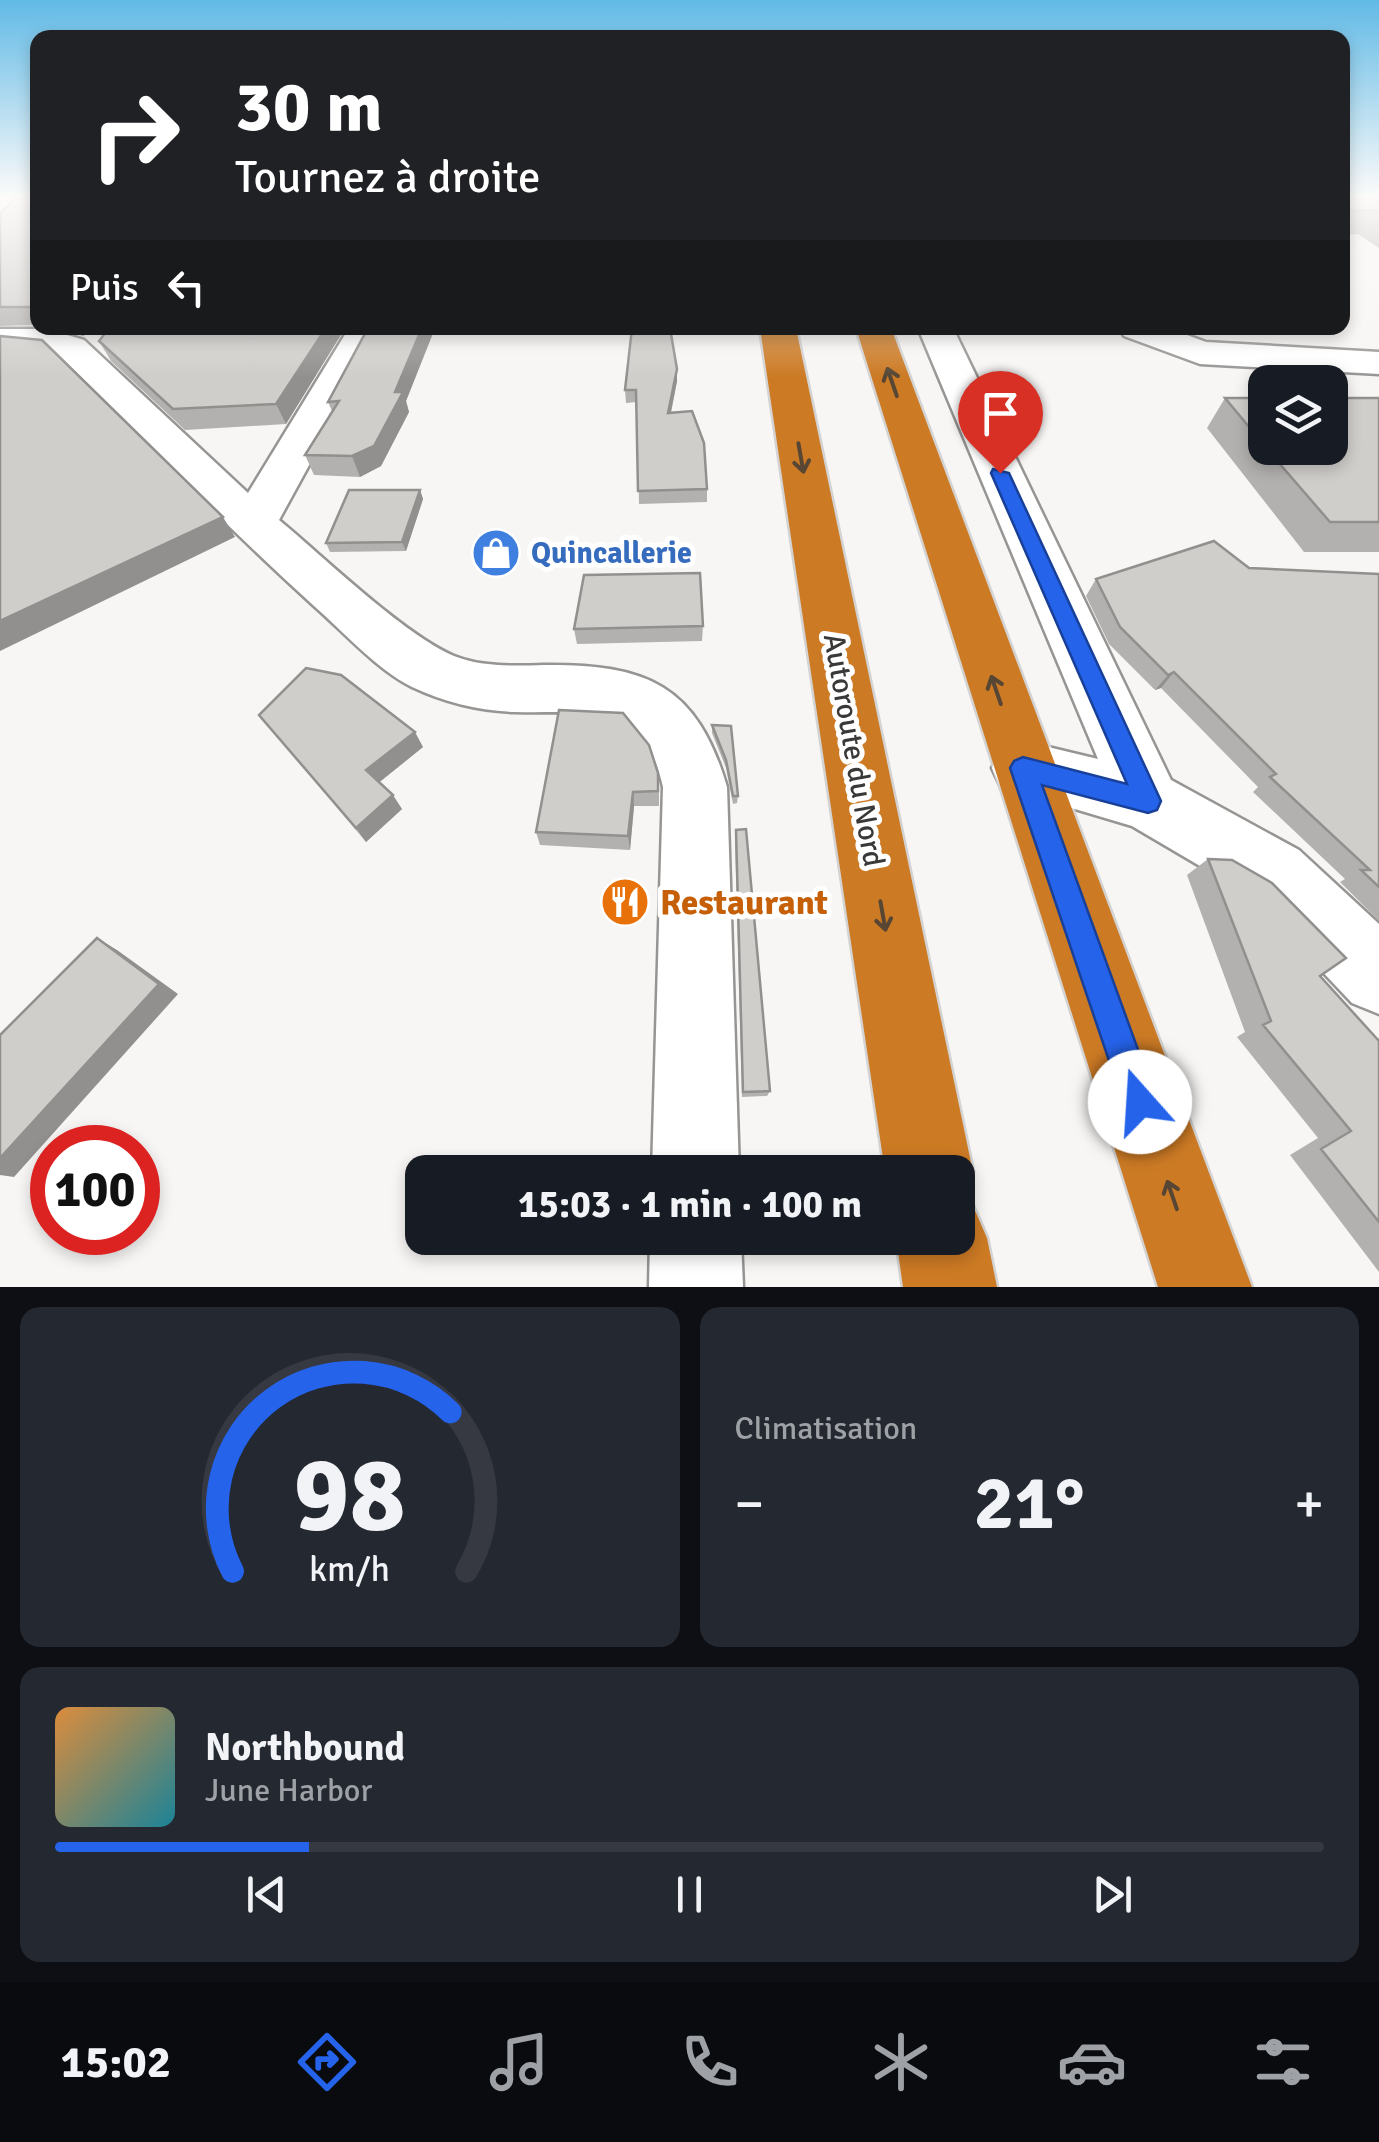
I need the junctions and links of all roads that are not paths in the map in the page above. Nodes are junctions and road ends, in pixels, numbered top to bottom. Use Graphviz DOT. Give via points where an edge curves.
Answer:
graph roads {
  1 [pos="362,335"];
  2 [pos="779,335"];
  3 [pos="875,335"];
  4 [pos="937,335"];
  5 [pos="1155,335"];
  6 [pos="0,340"];
  7 [pos="1379,363"];
  8 [pos="254,524"];
  9 [pos="1023,768"];
  10 [pos="1148,801"];
  11 [pos="1379,976"];
  12 [pos="696,1155"];
  13 [pos="926,1155"];
  14 [pos="696,1255"];
  15 [pos="944,1255"];
  16 [pos="696,1287"];
  17 [pos="950,1287"];
  18 [pos="1205,1287"];
  1 -- 8 [label="street"];
  2 -- 13 [label="highway, Autoroute du Nord, one-way"];
  9 -- 3 [label="highway, one-way"];
  4 -- 10 [label="street"];
  5 -- 7 [label="street" via="1200,353"];
  6 -- 8 [label="street" via="96,350"];
  8 -- 12 [label="street" via="412,660 442,678 487,687 628,694 682,744 695,786"];
  9 -- 10 [label="street"];
  18 -- 9 [label="highway, one-way"];
  10 -- 11 [label="street" via="1275,874"];
  14 -- 16 [label="street"];
  15 -- 17 [label="highway"];
}
